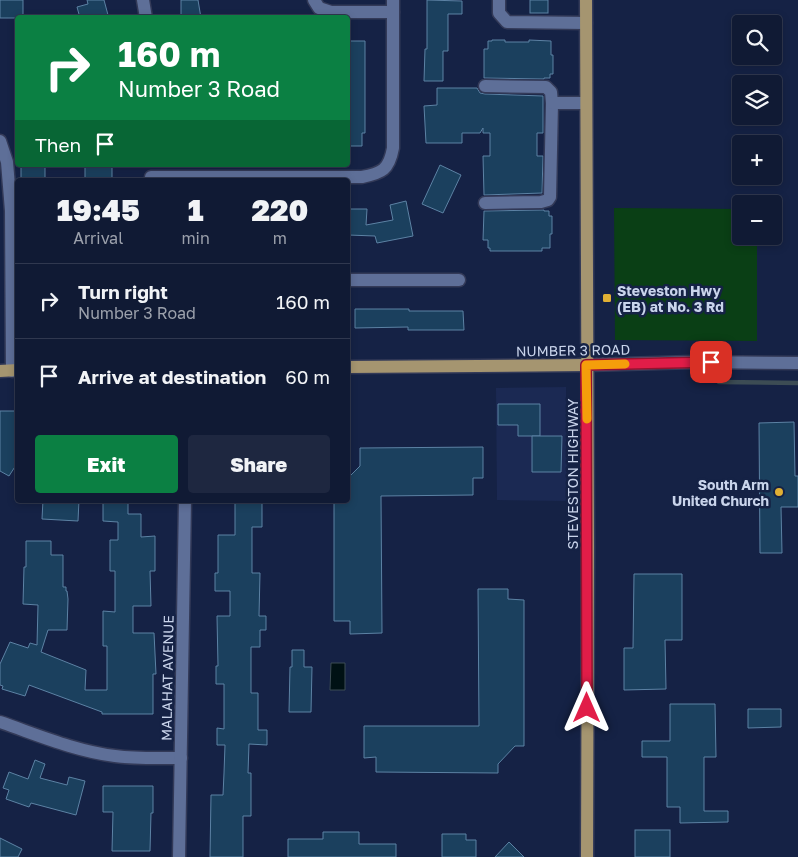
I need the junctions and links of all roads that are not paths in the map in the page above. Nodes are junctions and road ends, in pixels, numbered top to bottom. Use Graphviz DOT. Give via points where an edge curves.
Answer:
graph roads {
  1 [pos="143,0"];
  2 [pos="314,0"];
  3 [pos="499,0"];
  4 [pos="586,0"];
  5 [pos="393,6"];
  6 [pos="146,15"];
  7 [pos="586,23"];
  8 [pos="485,86"];
  9 [pos="552,103"];
  10 [pos="586,103"];
  11 [pos="0,141"];
  12 [pos="151,174"];
  13 [pos="485,202"];
  14 [pos="350,280"];
  15 [pos="459,280"];
  16 [pos="798,363"];
  17 [pos="586,365"];
  18 [pos="350,367"];
  19 [pos="10,370"];
  20 [pos="185,503"];
  21 [pos="0,722"];
  22 [pos="181,758"];
  23 [pos="179,857"];
  24 [pos="587,857"];
  1 -- 6 [label="street"];
  2 -- 5 [label="street" via="319,8 331,12"];
  3 -- 7 [label="street" via="500,13 507,22"];
  4 -- 7 [label="main road, STEVESTON HIGHWAY"];
  5 -- 12 [label="street" via="393,148 386,168 362,177"];
  7 -- 10 [label="main road, STEVESTON HIGHWAY"];
  8 -- 9 [label="street" via="546,87 551,92"];
  9 -- 10 [label="street"];
  9 -- 13 [label="street" via="548,200"];
  10 -- 17 [label="main road, STEVESTON HIGHWAY"];
  11 -- 19 [label="street" via="8,162 11,211"];
  14 -- 15 [label="street"];
  16 -- 17 [label="street, NUMBER 3 ROAD"];
  17 -- 18 [label="main road, NUMBER 3 ROAD"];
  17 -- 24 [label="main road, STEVESTON HIGHWAY"];
  20 -- 22 [label="street, MALAHAT AVENUE"];
  21 -- 22 [label="street" via="94,753 135,758"];
  22 -- 23 [label="street, MALAHAT AVENUE"];
}
